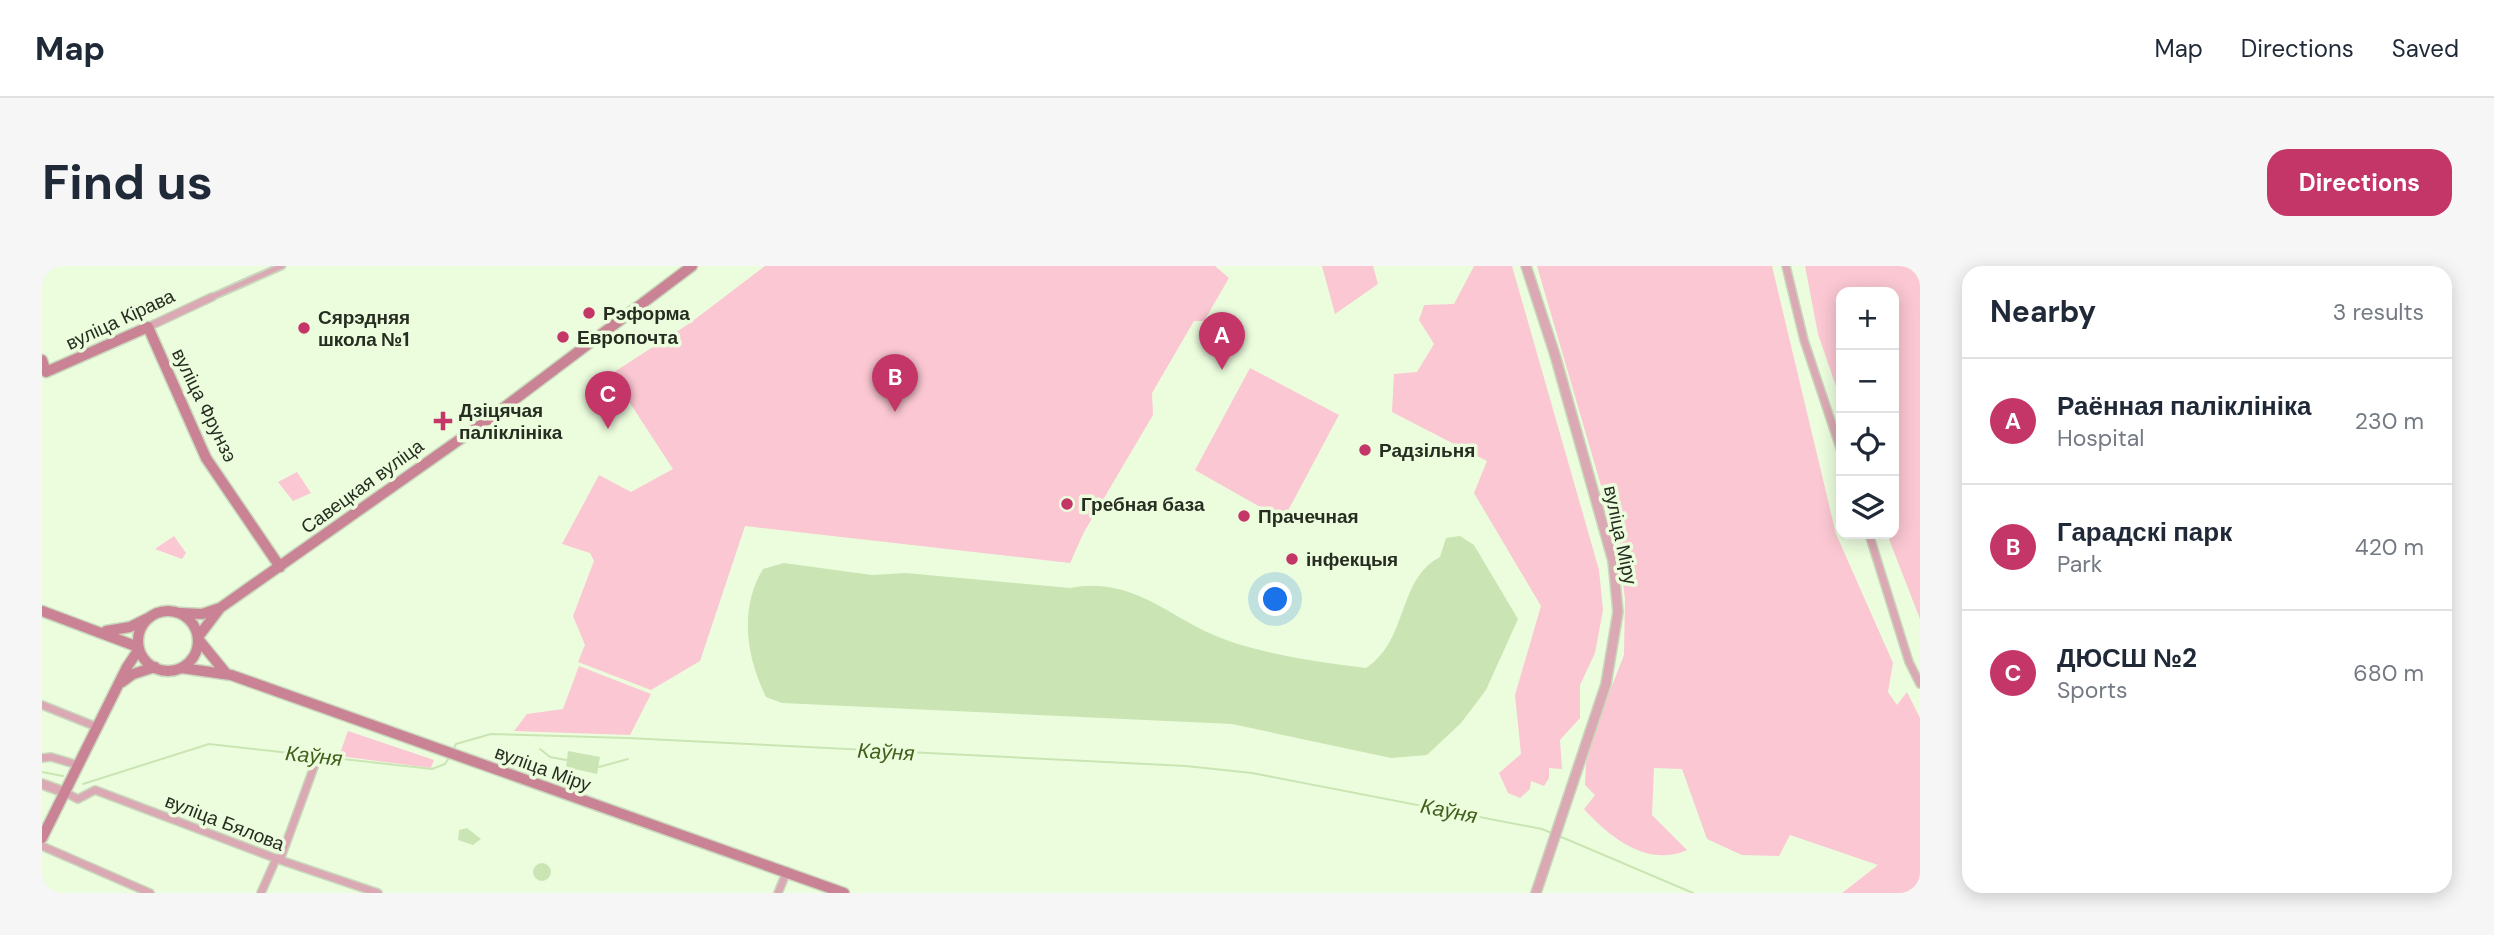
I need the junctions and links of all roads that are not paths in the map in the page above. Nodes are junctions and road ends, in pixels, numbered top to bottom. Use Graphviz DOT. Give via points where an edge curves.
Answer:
graph roads {
  1 [pos="282,266"];
  2 [pos="692,266"];
  3 [pos="1525,266"];
  4 [pos="1786,266"];
  5 [pos="212,297"];
  6 [pos="149,327"];
  7 [pos="42,360"];
  8 [pos="44,373"];
  9 [pos="1836,436"];
  10 [pos="1871,539"];
  11 [pos="280,567"];
  12 [pos="220,608"];
  13 [pos="42,611"];
  14 [pos="177,613"];
  15 [pos="150,617"];
  16 [pos="102,631"];
  17 [pos="118,637"];
  18 [pos="198,638"];
  19 [pos="139,648"];
  20 [pos="127,667"];
  21 [pos="155,667"];
  22 [pos="182,668"];
  23 [pos="231,675"];
  24 [pos="1920,684"];
  25 [pos="119,685"];
  26 [pos="42,705"];
  27 [pos="97,727"];
  28 [pos="42,758"];
  29 [pos="314,766"];
  30 [pos="76,768"];
  31 [pos="42,784"];
  32 [pos="66,790"];
  33 [pos="42,838"];
  34 [pos="42,846"];
  35 [pos="278,859"];
  36 [pos="787,871"];
  37 [pos="150,893"];
  38 [pos="261,893"];
  39 [pos="378,893"];
  40 [pos="778,893"];
  41 [pos="844,893"];
  42 [pos="1536,893"];
  1 -- 5 [label="street"];
  2 -- 11 [label="main road, Савецкая вуліца" via="486,421"];
  3 -- 42 [label="street, вуліца Міру" via="1555,355 1616,577 1618,612 1606,684"];
  4 -- 9 [label="street" via="1804,340"];
  5 -- 6 [label="street, вуліца Кірава"];
  6 -- 8 [label="main road, вуліца Кірава"];
  6 -- 11 [label="main road, вуліца Фрунзэ" via="206,458"];
  7 -- 8 [label="main road"];
  10 -- 24 [label="street"];
  11 -- 12 [label="main road, Савецкая вуліца"];
  12 -- 14 [label="main road, Савецкая вуліца" via="202,614"];
  12 -- 18 [label="main road, Савецкая вуліца"];
  13 -- 16 [label="main road"];
  14 -- 15 [label="main road"];
  14 -- 18 [label="main road" via="189,620"];
  15 -- 16 [label="main road" via="130,627"];
  15 -- 19 [label="main road" via="141,628"];
  16 -- 17 [label="main road"];
  17 -- 19 [label="main road"];
  17 -- 20 [label="main road" via="127,651"];
  18 -- 22 [label="main road" via="194,655"];
  18 -- 23 [label="main road, вуліца Міру" via="214,663"];
  19 -- 20 [label="main road"];
  19 -- 21 [label="main road"];
  20 -- 25 [label="main road"];
  21 -- 22 [label="main road" via="166,671"];
  21 -- 25 [label="main road" via="132,674"];
  22 -- 23 [label="main road, вуліца Міру"];
  23 -- 36 [label="main road, вуліца Міру"];
  25 -- 27 [label="main road"];
  26 -- 27 [label="street"];
  27 -- 30 [label="main road"];
  28 -- 30 [label="street"];
  29 -- 35 [label="street"];
  30 -- 32 [label="main road"];
  31 -- 32 [label="street"];
  32 -- 33 [label="main road"];
  32 -- 35 [label="street, вуліца Бялова" via="78,799 95,790"];
  34 -- 37 [label="street"];
  35 -- 38 [label="street"];
  35 -- 39 [label="street, вуліца Бялова"];
  36 -- 40 [label="street"];
  36 -- 41 [label="main road, вуліца Міру"];
}
